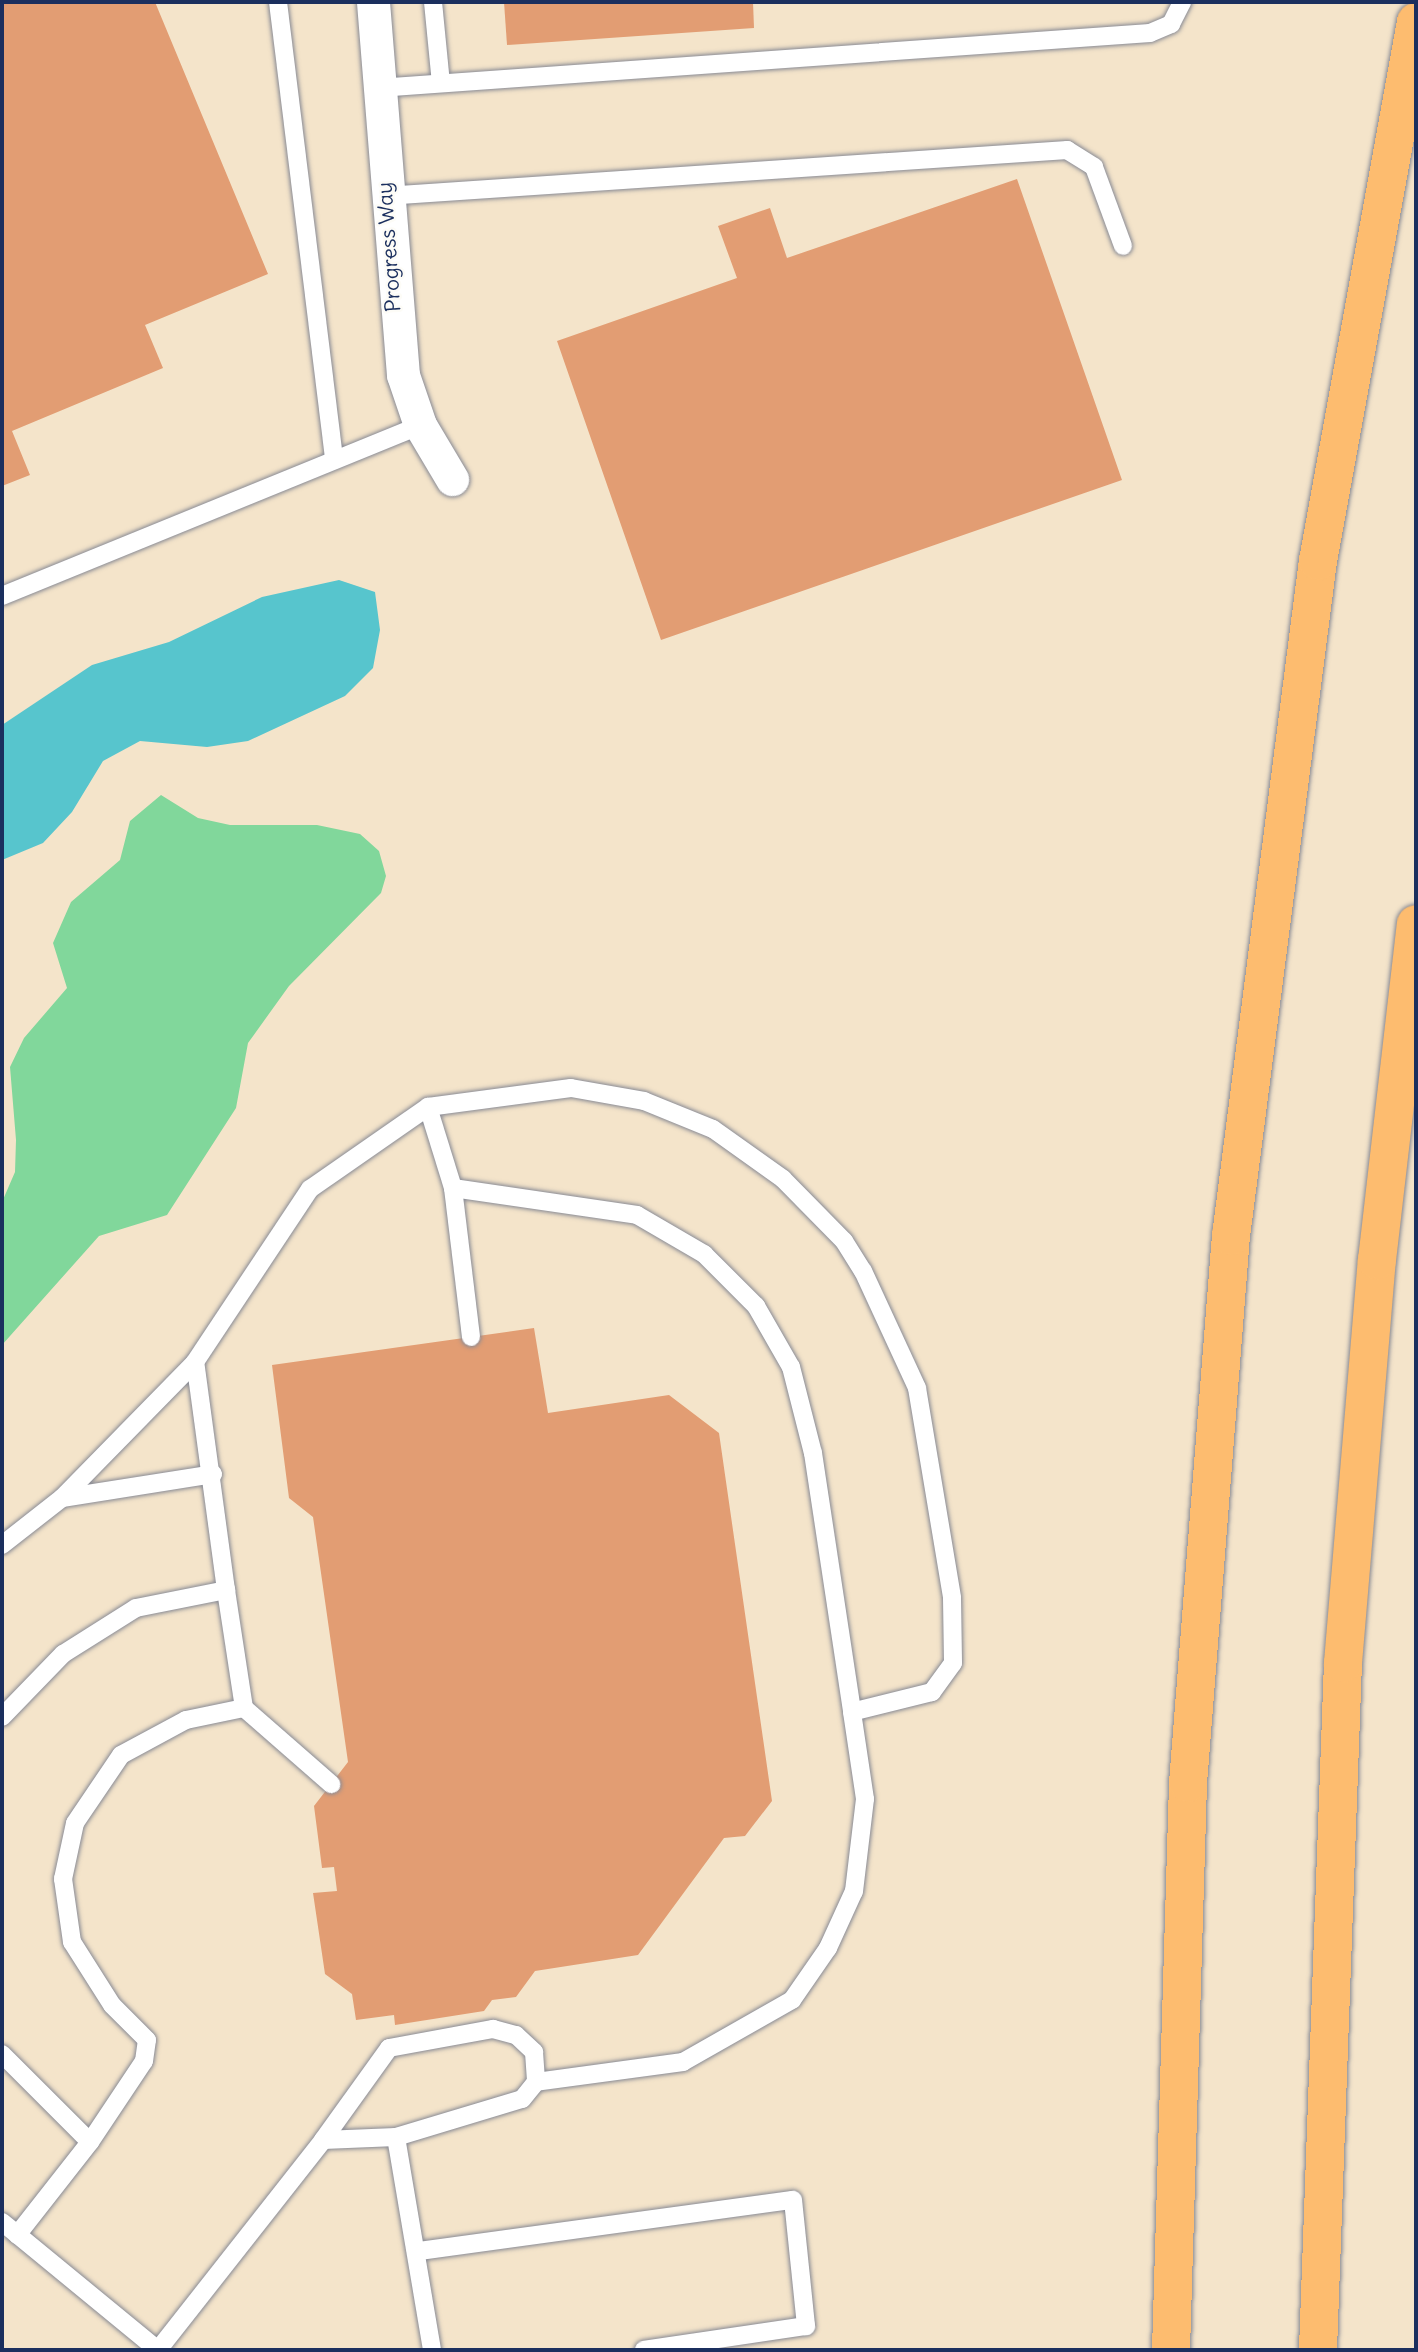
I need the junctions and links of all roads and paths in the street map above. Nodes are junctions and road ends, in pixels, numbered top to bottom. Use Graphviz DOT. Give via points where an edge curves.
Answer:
graph roads {
  1 [pos="278,2"];
  2 [pos="373,2"];
  3 [pos="432,2"];
  4 [pos="1182,2"];
  5 [pos="1416,22"];
  6 [pos="441,83"];
  7 [pos="378,88"];
  8 [pos="385,197"];
  9 [pos="1123,246"];
  10 [pos="420,425"];
  11 [pos="334,459"];
  12 [pos="452,480"];
  13 [pos="2,596"];
  14 [pos="1416,924"];
  15 [pos="428,1107"];
  16 [pos="453,1188"];
  17 [pos="471,1337"];
  18 [pos="195,1362"];
  19 [pos="213,1474"];
  20 [pos="62,1498"];
  21 [pos="2,1545"];
  22 [pos="226,1590"];
  23 [pos="244,1708"];
  24 [pos="852,1712"];
  25 [pos="2,1717"];
  26 [pos="331,1784"];
  27 [pos="2,2054"];
  28 [pos="536,2082"];
  29 [pos="396,2137"];
  30 [pos="323,2140"];
  31 [pos="90,2142"];
  32 [pos="2,2222"];
  33 [pos="17,2235"];
  34 [pos="419,2251"];
  35 [pos="158,2350"];
  36 [pos="432,2350"];
  37 [pos="644,2350"];
  38 [pos="1171,2350"];
  39 [pos="1318,2350"];
  1 -- 11 [label="lane"];
  2 -- 7 [label="street, Progress Way"];
  3 -- 6 [label="lane"];
  4 -- 6 [label="lane" via="1171,24 1150,33"];
  5 -- 38 [label="highway" via="1318,561 1239,1155 1188,1783"];
  6 -- 7 [label="lane"];
  7 -- 8 [label="street, Progress Way"];
  8 -- 9 [label="lane" via="1067,150 1094,167"];
  8 -- 10 [label="street, Progress Way" via="403,376"];
  10 -- 11 [label="lane"];
  10 -- 12 [label="street, Progress Way"];
  11 -- 13 [label="lane"];
  14 -- 39 [label="highway" via="1376,1273 1343,1663"];
  15 -- 16 [label="lane"];
  15 -- 18 [label="lane" via="310,1189"];
  15 -- 24 [label="lane" via="571,1088 645,1101 723,1136 783,1179 844,1241 917,1388 952,1598 953,1662 932,1692"];
  16 -- 17 [label="lane"];
  16 -- 24 [label="lane" via="636,1215 704,1254 756,1307 791,1367 813,1453"];
  18 -- 19 [label="lane"];
  18 -- 20 [label="lane"];
  19 -- 20 [label="lane"];
  19 -- 22 [label="lane"];
  20 -- 21 [label="lane"];
  22 -- 23 [label="lane"];
  22 -- 25 [label="lane" via="136,1608 62,1654"];
  23 -- 26 [label="lane"];
  23 -- 31 [label="lane" via="186,1720 121,1755 75,1822 63,1879 72,1942 112,2005 147,2040 144,2061"];
  24 -- 28 [label="lane" via="866,1798 854,1891 828,1948 792,2000 683,2062"];
  27 -- 31 [label="lane"];
  28 -- 29 [label="lane" via="522,2099 490,2113"];
  28 -- 30 [label="lane" via="534,2052 500,2029 397,2044 375,2060"];
  29 -- 30 [label="lane"];
  29 -- 34 [label="lane"];
  30 -- 35 [label="lane"];
  31 -- 33 [label="lane"];
  32 -- 33 [label="lane"];
  33 -- 35 [label="lane"];
  34 -- 36 [label="lane"];
  34 -- 37 [label="lane" via="793,2200 806,2326"];
}
